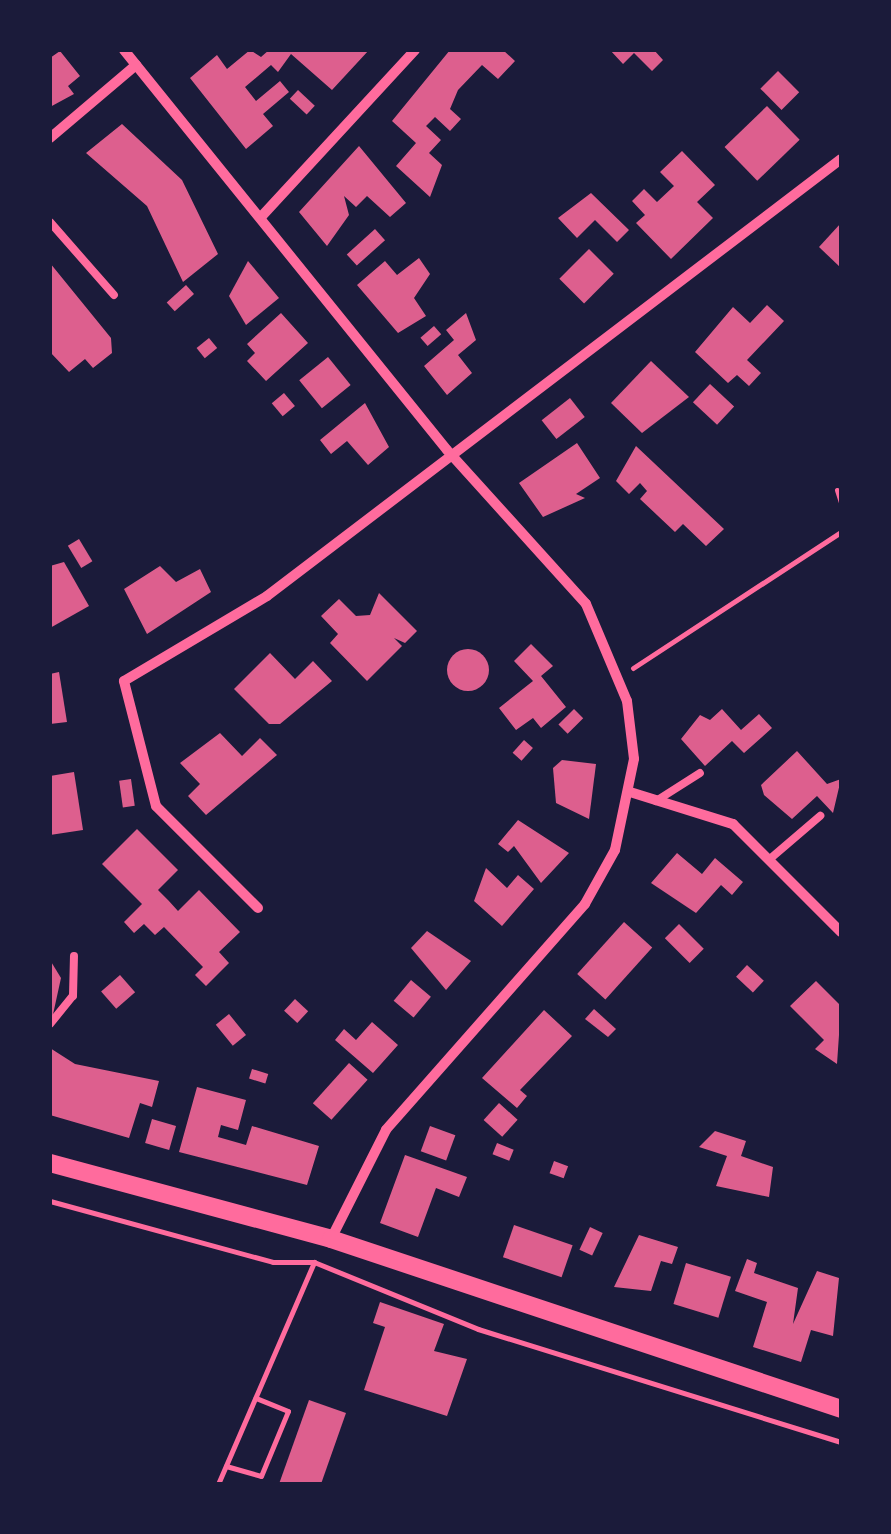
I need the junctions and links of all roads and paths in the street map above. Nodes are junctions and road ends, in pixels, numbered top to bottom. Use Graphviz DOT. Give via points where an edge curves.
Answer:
graph roads {
  1 [pos="124,50"];
  2 [pos="415,50"];
  3 [pos="136,65"];
  4 [pos="50,138"];
  5 [pos="841,160"];
  6 [pos="261,217"];
  7 [pos="50,222"];
  8 [pos="114,295"];
  9 [pos="448,450"];
  10 [pos="837,490"];
  11 [pos="841,502"];
  12 [pos="841,532"];
  13 [pos="622,674"];
  14 [pos="700,773"];
  15 [pos="630,792"];
  16 [pos="656,801"];
  17 [pos="820,816"];
  18 [pos="771,858"];
  19 [pos="258,908"];
  20 [pos="841,932"];
  21 [pos="74,956"];
  22 [pos="50,1024"];
  23 [pos="50,1163"];
  24 [pos="50,1201"];
  25 [pos="331,1239"];
  26 [pos="314,1262"];
  27 [pos="255,1398"];
  28 [pos="841,1408"];
  29 [pos="841,1442"];
  30 [pos="226,1466"];
  31 [pos="218,1484"];
  1 -- 3 [label="street"];
  2 -- 6 [label="street"];
  3 -- 4 [label="street"];
  3 -- 6 [label="street"];
  5 -- 9 [label="street"];
  6 -- 9 [label="street"];
  7 -- 8 [label="lane"];
  9 -- 13 [label="street" via="586,604"];
  9 -- 19 [label="street" via="267,596 124,681 156,806"];
  10 -- 11 [label="path"];
  12 -- 13 [label="path"];
  13 -- 15 [label="street"];
  14 -- 16 [label="lane"];
  15 -- 16 [label="street"];
  15 -- 25 [label="street" via="615,850 585,904 386,1130"];
  16 -- 18 [label="street" via="733,824"];
  17 -- 18 [label="lane"];
  18 -- 20 [label="street"];
  21 -- 22 [label="lane" via="73,996"];
  23 -- 25 [label="street"];
  24 -- 26 [label="path" via="272,1262"];
  25 -- 28 [label="street"];
  26 -- 27 [label="path"];
  26 -- 29 [label="path" via="478,1329"];
  27 -- 30 [label="path"];
  27 -- 30 [label="path" via="288,1410 261,1476"];
  30 -- 31 [label="path"];
}
